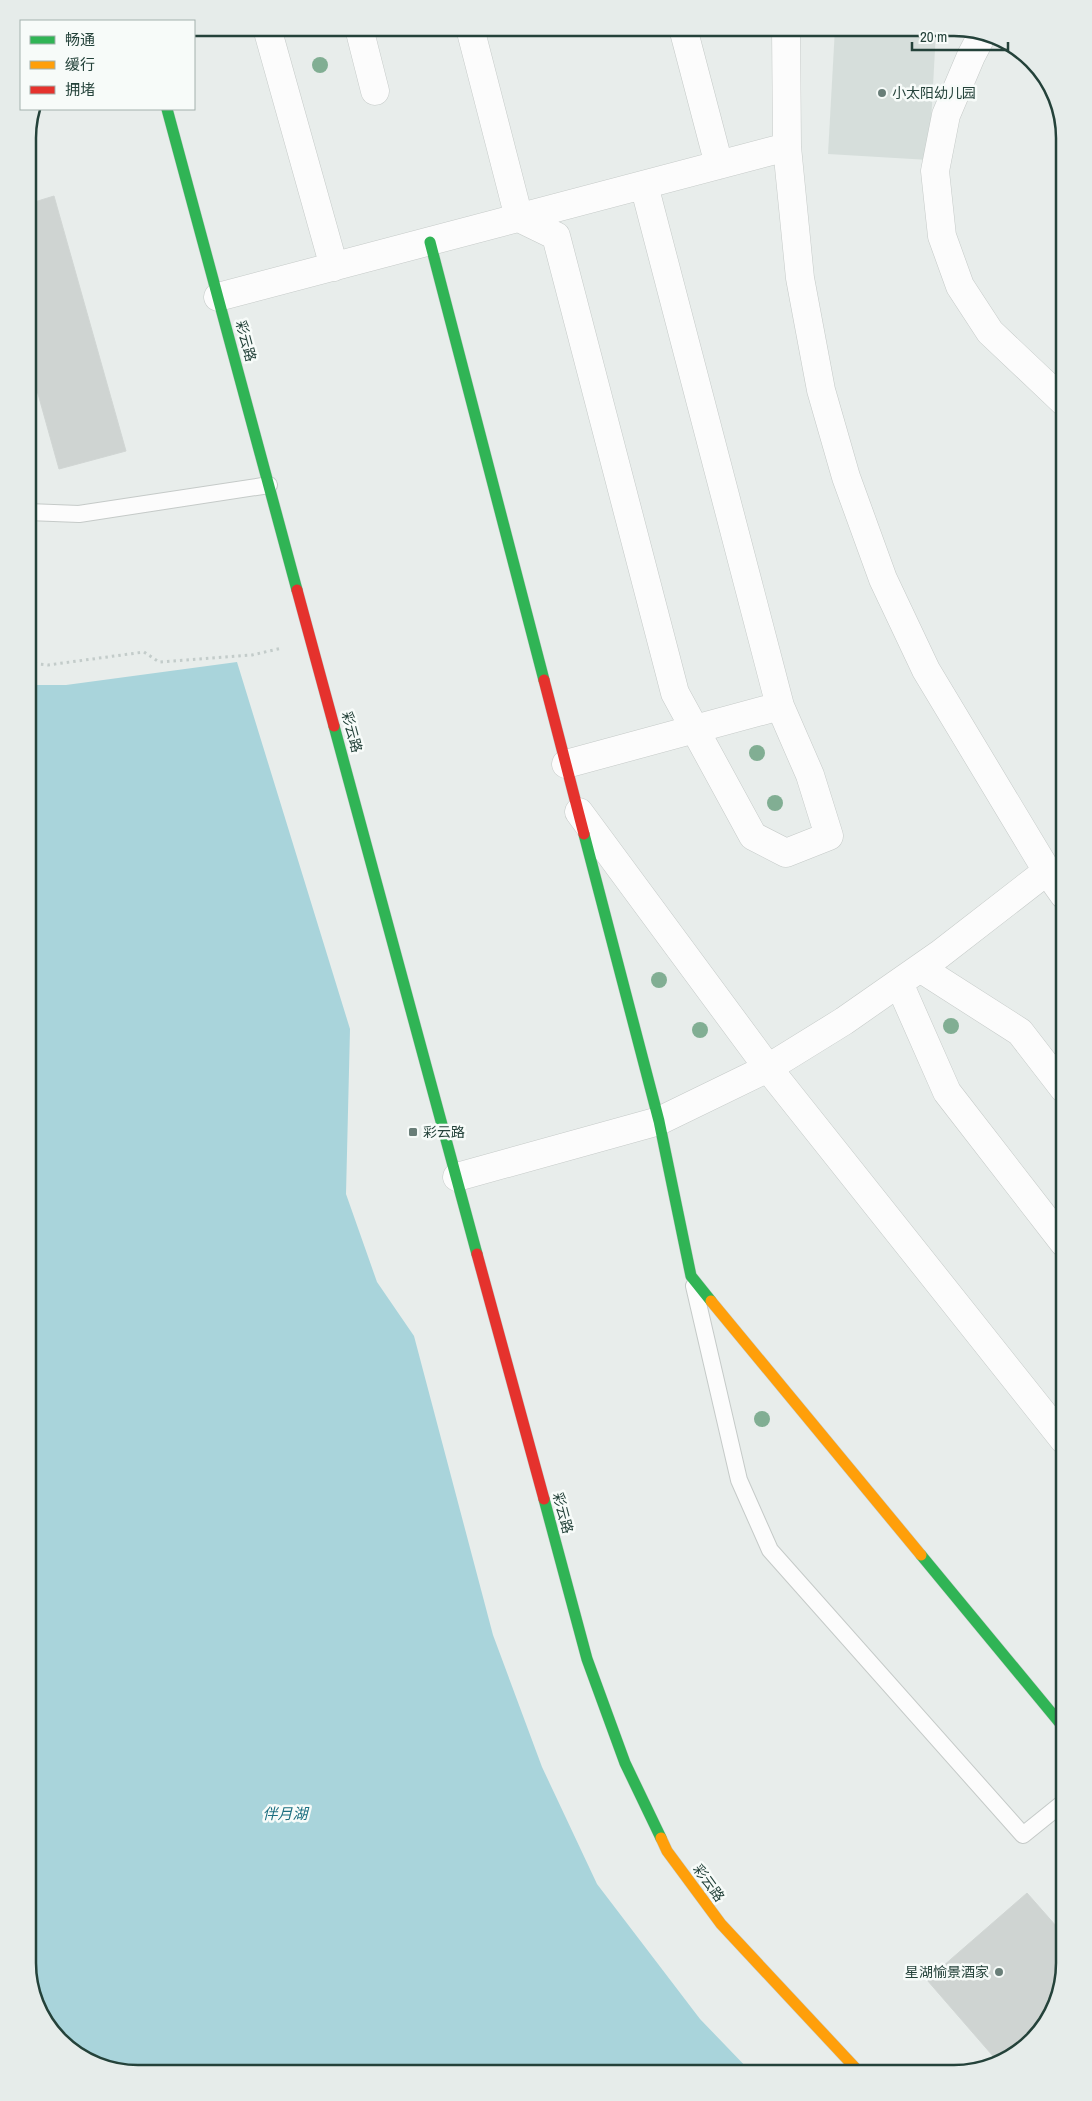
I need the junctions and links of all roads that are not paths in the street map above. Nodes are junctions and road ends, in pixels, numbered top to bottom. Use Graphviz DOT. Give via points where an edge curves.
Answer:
graph roads {
  1 [pos="269,36"];
  2 [pos="361,36"];
  3 [pos="472,36"];
  4 [pos="685,36"];
  5 [pos="786,36"];
  6 [pos="980,40"];
  7 [pos="375,91"];
  8 [pos="167,110"];
  9 [pos="787,147"];
  10 [pos="719,165"];
  11 [pos="644,185"];
  12 [pos="519,218"];
  13 [pos="430,242"];
  14 [pos="334,267"];
  15 [pos="218,297"];
  16 [pos="1056,394"];
  17 [pos="269,485"];
  18 [pos="36,512"];
  19 [pos="780,706"];
  20 [pos="695,728"];
  21 [pos="566,764"];
  22 [pos="578,811"];
  23 [pos="1047,871"];
  24 [pos="1056,884"];
  25 [pos="909,976"];
  26 [pos="768,1068"];
  27 [pos="1056,1079"];
  28 [pos="659,1121"];
  29 [pos="457,1177"];
  30 [pos="1056,1233"];
  31 [pos="691,1276"];
  32 [pos="1056,1430"];
  33 [pos="1056,1718"];
  34 [pos="1056,1808"];
  35 [pos="852,2065"];
  1 -- 14 [label="street"];
  2 -- 7 [label="street"];
  3 -- 12 [label="street"];
  4 -- 10 [label="street"];
  5 -- 9 [label="street"];
  6 -- 16 [label="street" via="946,115 940,143 935,171 942,236 960,286 990,332"];
  8 -- 15 [label="street, 彩云路"];
  9 -- 10 [label="street"];
  9 -- 23 [label="street" via="800,278 821,390 846,476 883,579 926,670"];
  10 -- 11 [label="street"];
  11 -- 12 [label="street"];
  11 -- 19 [label="street"];
  12 -- 13 [label="street"];
  12 -- 20 [label="street" via="556,236 676,693"];
  13 -- 14 [label="street"];
  13 -- 21 [label="street"];
  14 -- 15 [label="street"];
  15 -- 17 [label="street, 彩云路"];
  17 -- 18 [label="lane" via="79,514"];
  17 -- 29 [label="street, 彩云路"];
  19 -- 20 [label="street"];
  19 -- 20 [label="street" via="810,775 829,836 786,854 753,836"];
  20 -- 21 [label="street"];
  21 -- 22 [label="street"];
  22 -- 26 [label="street"];
  22 -- 28 [label="street"];
  23 -- 24 [label="street"];
  23 -- 25 [label="street"];
  25 -- 26 [label="street"];
  25 -- 27 [label="street" via="1020,1032"];
  25 -- 30 [label="street" via="947,1092"];
  26 -- 28 [label="street"];
  26 -- 32 [label="street"];
  28 -- 29 [label="street"];
  28 -- 31 [label="street"];
  29 -- 35 [label="street, 彩云路" via="588,1659 625,1763 667,1851 721,1924"];
  31 -- 33 [label="street"];
  31 -- 34 [label="lane" via="739,1480 770,1550 1023,1835"];
}
